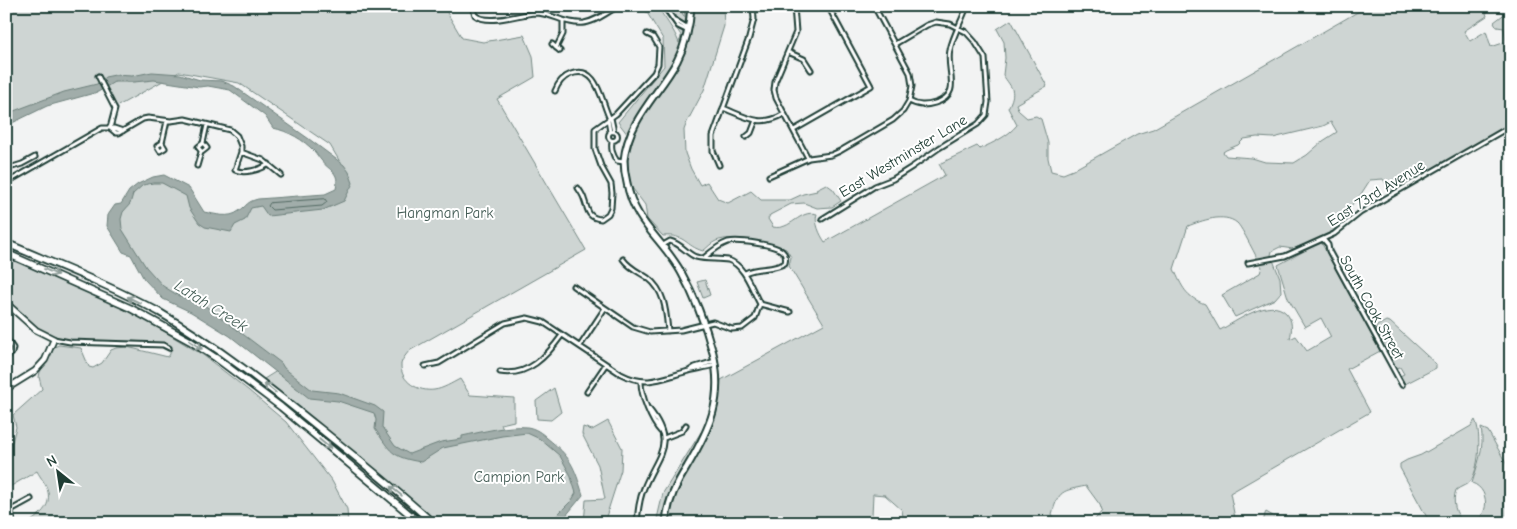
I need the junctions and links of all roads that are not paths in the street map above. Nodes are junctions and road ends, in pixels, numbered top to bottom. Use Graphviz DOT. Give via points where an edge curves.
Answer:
graph roads {
  1 [pos="472,6"];
  2 [pos="618,6"];
  3 [pos="664,6"];
  4 [pos="691,6"];
  5 [pos="790,6"];
  6 [pos="794,6"];
  7 [pos="828,6"];
  8 [pos="874,6"];
  9 [pos="967,6"];
  10 [pos="753,8"];
  11 [pos="563,22"];
  12 [pos="958,27"];
  13 [pos="688,30"];
  14 [pos="647,34"];
  15 [pos="552,44"];
  16 [pos="895,44"];
  17 [pos="556,48"];
  18 [pos="560,51"];
  19 [pos="788,52"];
  20 [pos="811,70"];
  21 [pos="98,76"];
  22 [pos="555,91"];
  23 [pos="909,101"];
  24 [pos="723,108"];
  25 [pos="784,114"];
  26 [pos="610,119"];
  27 [pos="756,120"];
  28 [pos="167,121"];
  29 [pos="207,125"];
  30 [pos="1511,126"];
  31 [pos="110,128"];
  32 [pos="794,130"];
  33 [pos="612,132"];
  34 [pos="746,137"];
  35 [pos="612,141"];
  36 [pos="162,143"];
  37 [pos="241,152"];
  38 [pos="808,158"];
  39 [pos="624,162"];
  40 [pos="269,164"];
  41 [pos="719,165"];
  42 [pos="36,166"];
  43 [pos="197,166"];
  44 [pos="6,169"];
  45 [pos="281,175"];
  46 [pos="769,176"];
  47 [pos="6,184"];
  48 [pos="578,188"];
  49 [pos="822,219"];
  50 [pos="1323,239"];
  51 [pos="6,243"];
  52 [pos="663,245"];
  53 [pos="6,253"];
  54 [pos="704,258"];
  55 [pos="623,259"];
  56 [pos="1248,262"];
  57 [pos="745,273"];
  58 [pos="573,286"];
  59 [pos="6,303"];
  60 [pos="760,304"];
  61 [pos="605,308"];
  62 [pos="790,312"];
  63 [pos="704,325"];
  64 [pos="668,331"];
  65 [pos="562,335"];
  66 [pos="6,338"];
  67 [pos="54,339"];
  68 [pos="580,346"];
  69 [pos="169,348"];
  70 [pos="6,358"];
  71 [pos="715,363"];
  72 [pos="606,364"];
  73 [pos="425,366"];
  74 [pos="500,372"];
  75 [pos="641,382"];
  76 [pos="1402,385"];
  77 [pos="6,389"];
  78 [pos="587,392"];
  79 [pos="686,425"];
  80 [pos="664,438"];
  81 [pos="31,500"];
  82 [pos="13,523"];
  83 [pos="420,523"];
  84 [pos="433,523"];
  85 [pos="637,523"];
  86 [pos="666,523"];
  1 -- 11 [label="street" via="475,15 485,20 538,14"];
  2 -- 11 [label="street" via="592,21"];
  3 -- 13 [label="street" via="674,20"];
  4 -- 13 [label="main road"];
  5 -- 10 [label="street"];
  6 -- 19 [label="street" via="796,29"];
  7 -- 32 [label="street" via="871,86"];
  8 -- 16 [label="street"];
  9 -- 12 [label="street"];
  10 -- 24 [label="street" via="749,38"];
  11 -- 17 [label="street" via="563,34"];
  12 -- 16 [label="street" via="931,23"];
  12 -- 23 [label="street" via="950,50 950,94 924,106"];
  12 -- 49 [label="street, East Westminster Lane" via="975,42 985,58 986,116 893,179 875,186"];
  13 -- 39 [label="main road" via="674,66 637,119"];
  14 -- 26 [label="street" via="659,47 658,64 648,80"];
  15 -- 17 [label="street"];
  16 -- 23 [label="street" via="911,79"];
  17 -- 18 [label="street"];
  19 -- 20 [label="street" via="804,59"];
  19 -- 25 [label="street" via="774,87"];
  21 -- 31 [label="street" via="115,109"];
  22 -- 26 [label="street" via="558,84 570,75 584,73 596,83"];
  23 -- 38 [label="street" via="898,116 840,151"];
  24 -- 27 [label="street"];
  24 -- 41 [label="street" via="712,145"];
  25 -- 27 [label="street" via="765,122"];
  25 -- 32 [label="street"];
  26 -- 33 [label="street"];
  26 -- 48 [label="street" via="600,124 594,134 597,158 608,177 612,193 608,214 601,219 591,217"];
  27 -- 34 [label="street"];
  28 -- 29 [label="street" via="185,119"];
  28 -- 31 [label="street" via="145,118 120,133"];
  28 -- 36 [label="street"];
  29 -- 37 [label="street" via="234,133 240,142"];
  29 -- 43 [label="street" via="203,143 198,147 201,152"];
  30 -- 50 [label="street, East 73rd Avenue" via="1360,213"];
  31 -- 42 [label="street" via="102,128"];
  32 -- 38 [label="street"];
  33 -- 35 [label="street" via="608,137"];
  33 -- 35 [label="street" via="617,137"];
  35 -- 39 [label="street" via="614,156"];
  37 -- 40 [label="street"];
  37 -- 40 [label="street" via="234,170 254,170"];
  38 -- 46 [label="street"];
  39 -- 52 [label="main road" via="628,192 636,212"];
  40 -- 45 [label="street"];
  42 -- 44 [label="street" via="33,158"];
  42 -- 47 [label="street"];
  50 -- 56 [label="street, East 73rd Avenue" via="1285,256"];
  50 -- 76 [label="street, South Cook Street"];
  84 -- 51 [label="highway, one-way" via="261,381 195,334 101,284"];
  52 -- 54 [label="street" via="670,241 678,243 695,257"];
  52 -- 63 [label="main road" via="681,272"];
  53 -- 83 [label="highway, one-way" via="130,308 190,341 281,407"];
  54 -- 57 [label="street" via="730,261"];
  54 -- 57 [label="street" via="722,245 737,242 777,248 786,257 785,263 779,267 762,267"];
  55 -- 64 [label="street" via="658,289 665,303"];
  57 -- 60 [label="street"];
  58 -- 61 [label="street"];
  59 -- 67 [label="street" via="36,330"];
  60 -- 62 [label="street"];
  60 -- 63 [label="street" via="754,318 742,328 731,329 712,322"];
  61 -- 64 [label="street" via="633,327 650,332"];
  61 -- 68 [label="street"];
  63 -- 64 [label="street"];
  63 -- 71 [label="main road"];
  65 -- 68 [label="street"];
  65 -- 73 [label="street" via="543,322 527,318 513,320 439,363"];
  65 -- 74 [label="street" via="550,353 538,363 526,369"];
  66 -- 70 [label="street" via="12,348 12,353"];
  67 -- 69 [label="street" via="163,344"];
  67 -- 77 [label="street" via="45,360 35,371"];
  68 -- 72 [label="street"];
  71 -- 75 [label="street" via="656,381"];
  71 -- 86 [label="main road" via="714,415 671,498"];
  72 -- 75 [label="street"];
  72 -- 78 [label="street"];
  75 -- 80 [label="street" via="641,391 652,418"];
  79 -- 80 [label="street" via="682,431"];
  80 -- 85 [label="street" via="663,450 644,488"];
  81 -- 82 [label="street" via="11,510"];
}
